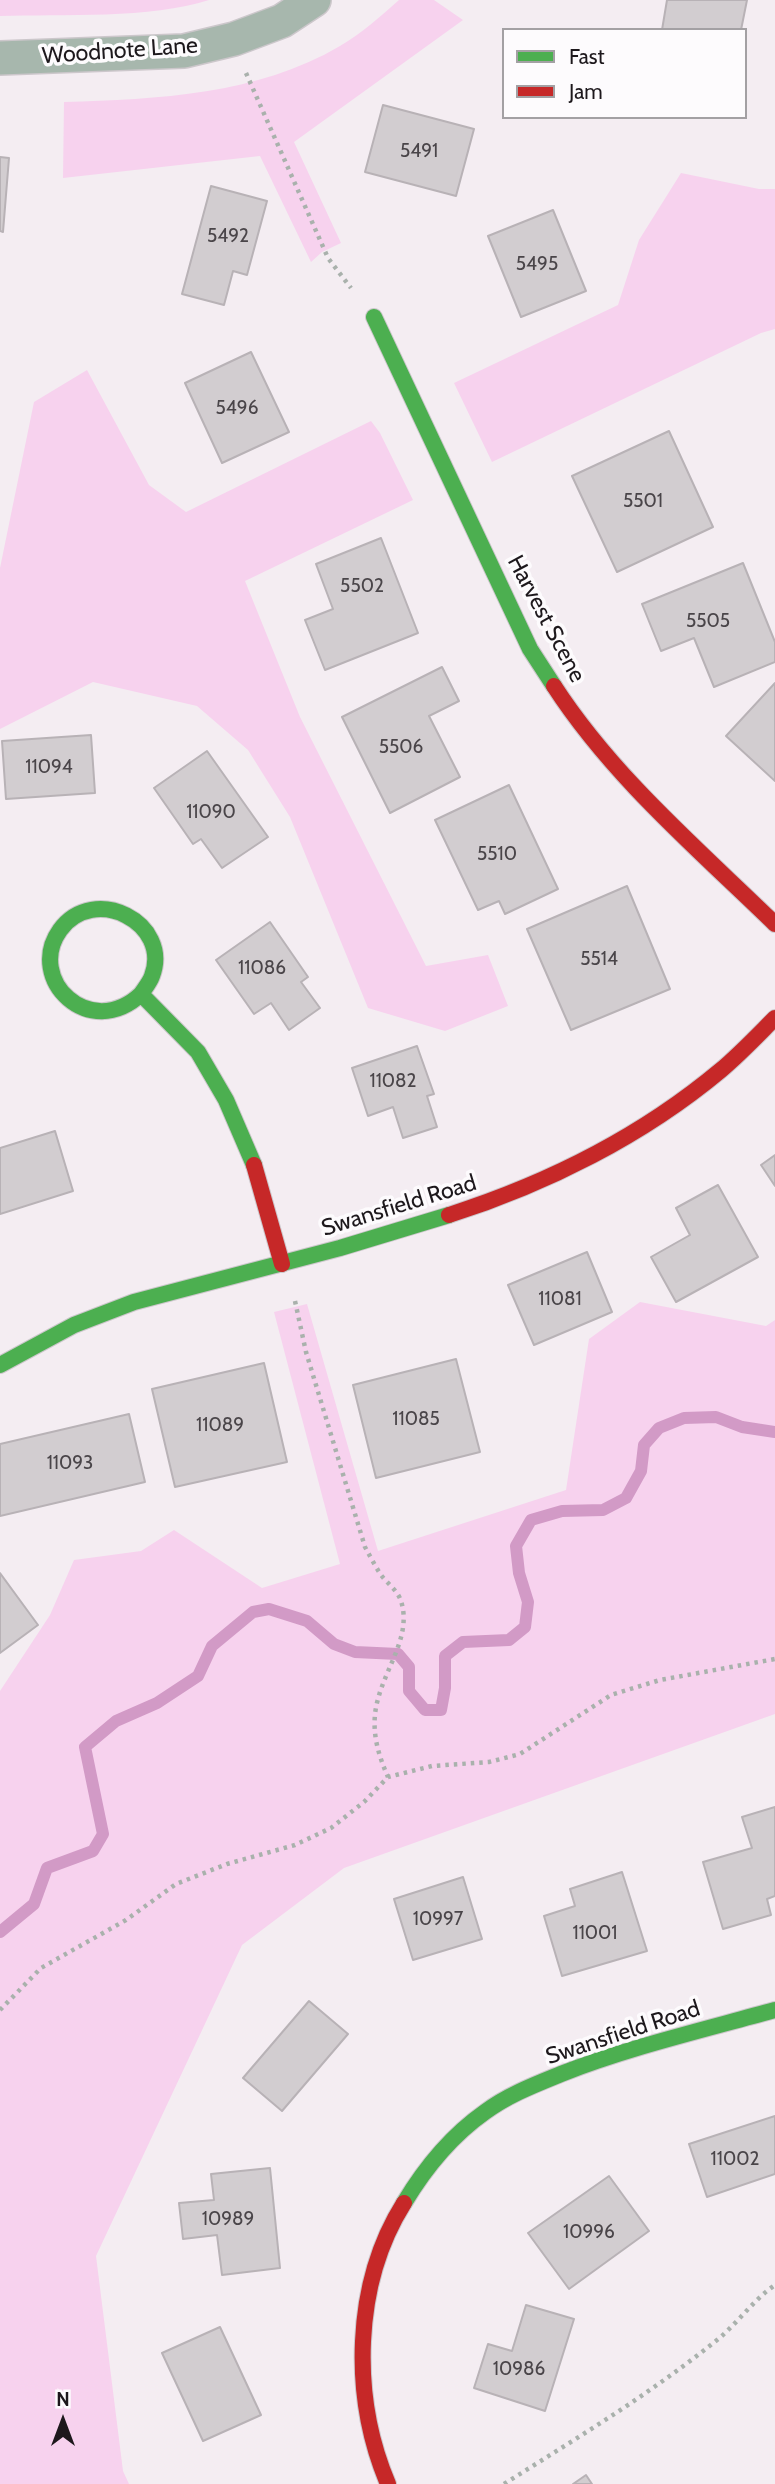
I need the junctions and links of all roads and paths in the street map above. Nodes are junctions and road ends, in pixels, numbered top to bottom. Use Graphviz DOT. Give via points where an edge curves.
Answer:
graph roads {
  1 [pos="314,0"];
  2 [pos="234,39"];
  3 [pos="0,58"];
  4 [pos="374,317"];
  5 [pos="775,924"];
  6 [pos="141,994"];
  7 [pos="775,1018"];
  8 [pos="282,1264"];
  9 [pos="0,1366"];
  10 [pos="775,1659"];
  11 [pos="388,1777"];
  12 [pos="0,2010"];
  13 [pos="775,2010"];
  14 [pos="775,2285"];
  15 [pos="388,2484"];
  16 [pos="504,2484"];
  1 -- 2 [label="street, Woodnote Lane" via="282,21"];
  2 -- 3 [label="street, Woodnote Lane" via="184,51"];
  2 -- 4 [label="path" via="328,258"];
  4 -- 5 [label="street, Harvest Scene" via="530,649 561,698 630,782"];
  6 -- 6 [label="street" via="153,974 153,946 142,927 110,908 85,910 67,920 50,955 53,978 63,995 85,1009 111,1012"];
  6 -- 8 [label="street" via="198,1052 226,1100 252,1158"];
  7 -- 8 [label="street, Swansfield Road" via="715,1075 666,1112 539,1183 414,1228"];
  8 -- 9 [label="street, Swansfield Road" via="151,1297 75,1325"];
  8 -- 11 [label="path" via="293,1287 306,1352 365,1547 400,1598 402,1634 377,1699 374,1728 376,1749"];
  10 -- 11 [label="path" via="660,1680 611,1695 520,1754"];
  11 -- 12 [label="path" via="331,1828 295,1845 176,1884 126,1920 41,1968"];
  13 -- 15 [label="street, Swansfield Road" via="580,2066 503,2099 461,2130 421,2177 390,2227 364,2324 367,2425"];
  14 -- 16 [label="path" via="720,2338 634,2402"];
}
